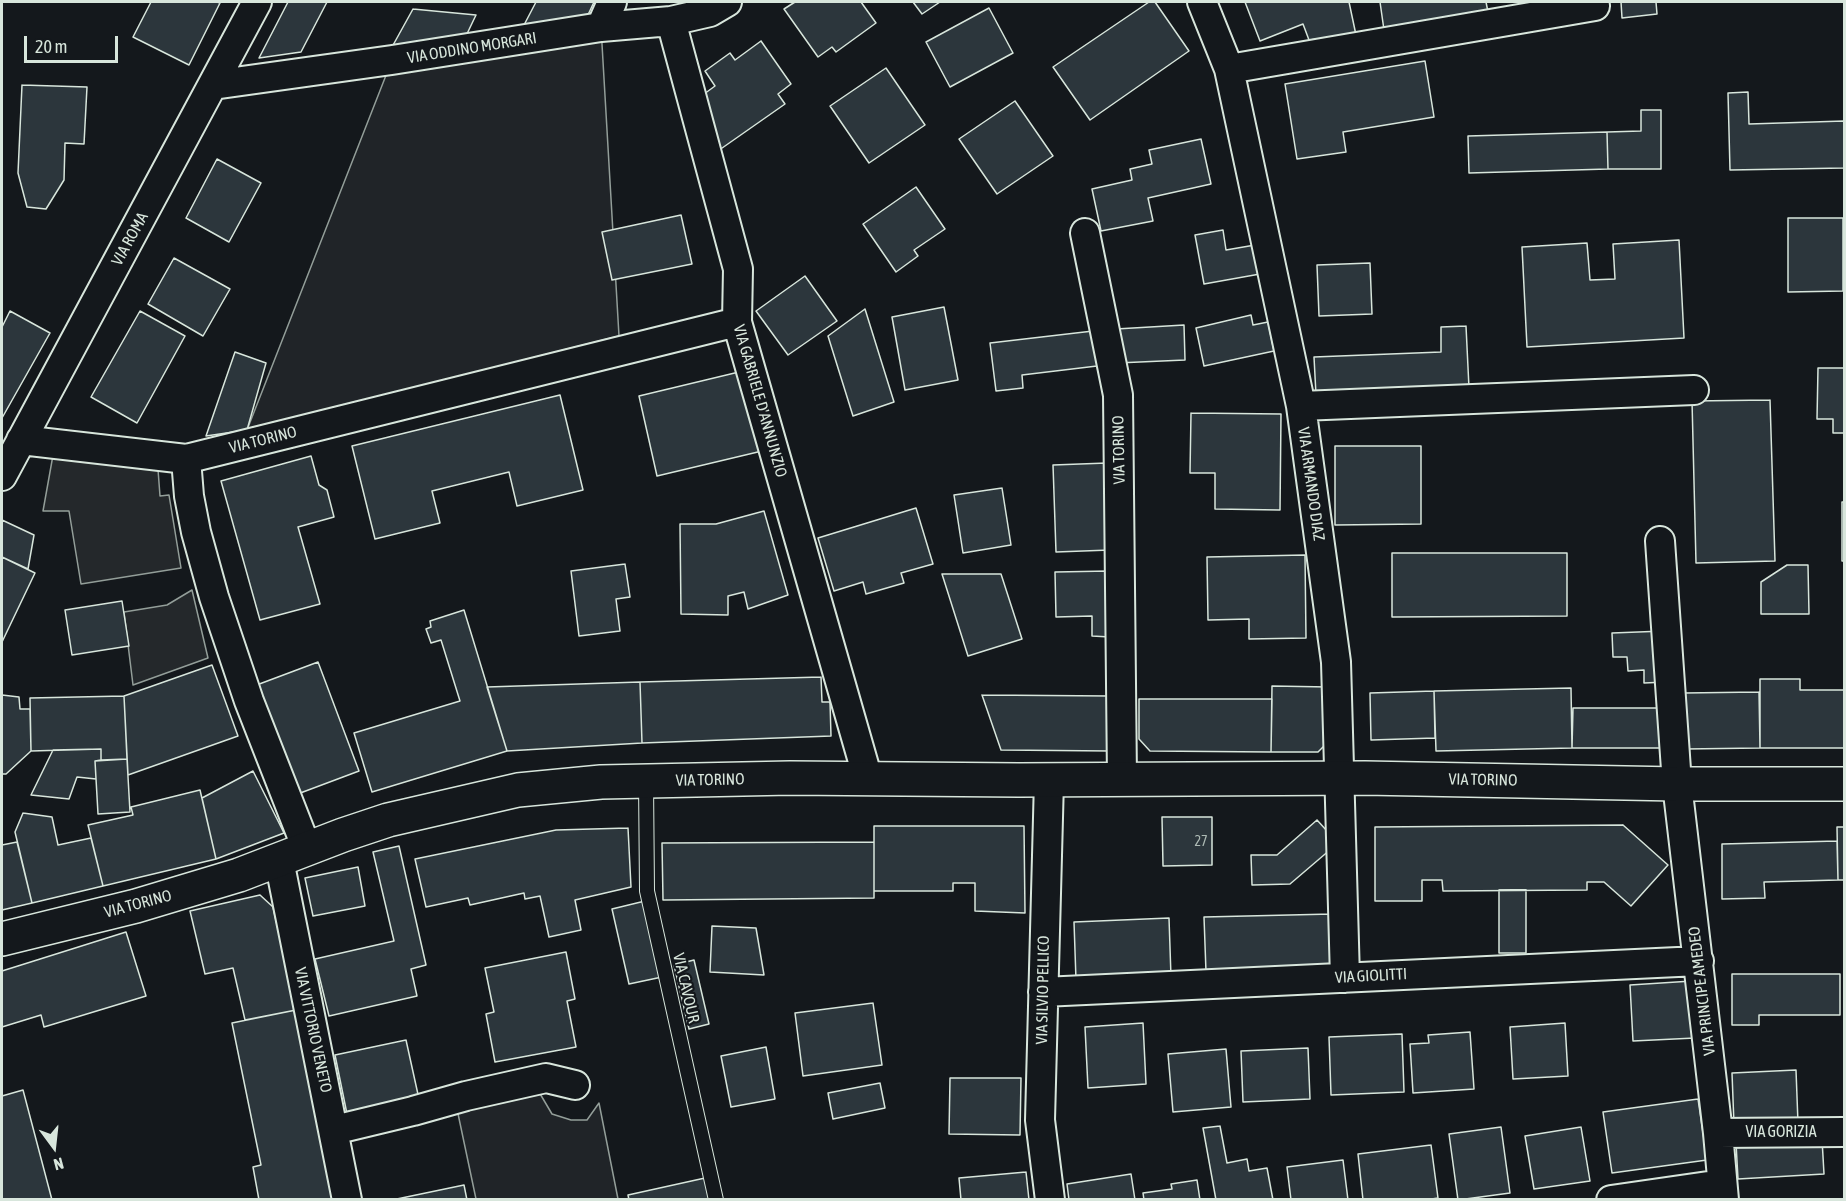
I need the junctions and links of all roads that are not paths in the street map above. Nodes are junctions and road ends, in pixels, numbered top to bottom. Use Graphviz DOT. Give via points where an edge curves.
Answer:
graph roads {
  1 [pos="257,2"];
  2 [pos="728,2"];
  3 [pos="1202,2"];
  4 [pos="1595,6"];
  5 [pos="606,14"];
  6 [pos="671,21"];
  7 [pos="1229,69"];
  8 [pos="213,85"];
  9 [pos="1085,232"];
  10 [pos="737,322"];
  11 [pos="1694,390"];
  12 [pos="1300,406"];
  13 [pos="9,454"];
  14 [pos="186,459"];
  15 [pos="1660,541"];
  16 [pos="1340,778"];
  17 [pos="868,779"];
  18 [pos="1122,779"];
  19 [pos="1049,780"];
  20 [pos="646,781"];
  21 [pos="1677,783"];
  22 [pos="1845,784"];
  23 [pos="293,855"];
  24 [pos="2,939"];
  25 [pos="1699,961"];
  26 [pos="1345,978"];
  27 [pos="1043,992"];
  28 [pos="575,1085"];
  29 [pos="334,1130"];
  30 [pos="1845,1132"];
  31 [pos="1718,1133"];
  32 [pos="1723,1192"];
  33 [pos="347,1200"];
  34 [pos="716,1200"];
  35 [pos="1050,1200"];
  36 [pos="1611,1200"];
  1 -- 8 [label="street, VIA ROMA"];
  2 -- 6 [label="street, VIA ODDINO MORGARI" via="710,12"];
  3 -- 7 [label="street, VIA ARMANDO DIAZ"];
  4 -- 7 [label="street"];
  5 -- 6 [label="street, VIA ODDINO MORGARI"];
  5 -- 8 [label="street, VIA ODDINO MORGARI" via="392,60"];
  6 -- 10 [label="street, VIA GABRIELE D'ANNUNZIO" via="738,269"];
  7 -- 12 [label="street, VIA ARMANDO DIAZ"];
  8 -- 13 [label="street, VIA ROMA"];
  9 -- 18 [label="street, VIA TORINO" via="1118,395"];
  10 -- 14 [label="street, VIA TORINO"];
  10 -- 17 [label="street, VIA GABRIELE D'ANNUNZIO"];
  11 -- 12 [label="street"];
  12 -- 16 [label="street, VIA ARMANDO DIAZ" via="1336,662"];
  13 -- 14 [label="street"];
  14 -- 23 [label="street" via="196,532"];
  15 -- 21 [label="street, VIA PRINCIPE AMEDEO"];
  16 -- 18 [label="main road, VIA TORINO"];
  16 -- 21 [label="main road, VIA TORINO"];
  16 -- 26 [label="street, VIA ARMANDO DIAZ"];
  17 -- 19 [label="main road, VIA TORINO"];
  17 -- 20 [label="main road, VIA TORINO"];
  18 -- 19 [label="main road, VIA TORINO"];
  19 -- 27 [label="street, VIA SILVIO PELLICO"];
  20 -- 23 [label="main road, VIA TORINO" via="518,790 388,820"];
  20 -- 34 [label="lane, VIA CAVOUR" via="647,891"];
  21 -- 22 [label="main road, VIA TORINO"];
  21 -- 25 [label="street, VIA PRINCIPE AMEDEO"];
  23 -- 24 [label="main road, VIA TORINO" via="136,906"];
  23 -- 29 [label="street, VIA VITTORIO VENETO"];
  25 -- 26 [label="street, VIA GIOLITTI"];
  25 -- 31 [label="street, VIA PRINCIPE AMEDEO"];
  26 -- 27 [label="street, VIA GIOLITTI"];
  27 -- 35 [label="street, VIA SILVIO PELLICO" via="1040,1120"];
  28 -- 29 [label="street" via="546,1078"];
  29 -- 33 [label="street, VIA VITTORIO VENETO"];
  30 -- 31 [label="street, VIA GORIZIA"];
  31 -- 32 [label="street, VIA PRINCIPE AMEDEO"];
  32 -- 36 [label="street"];
}
